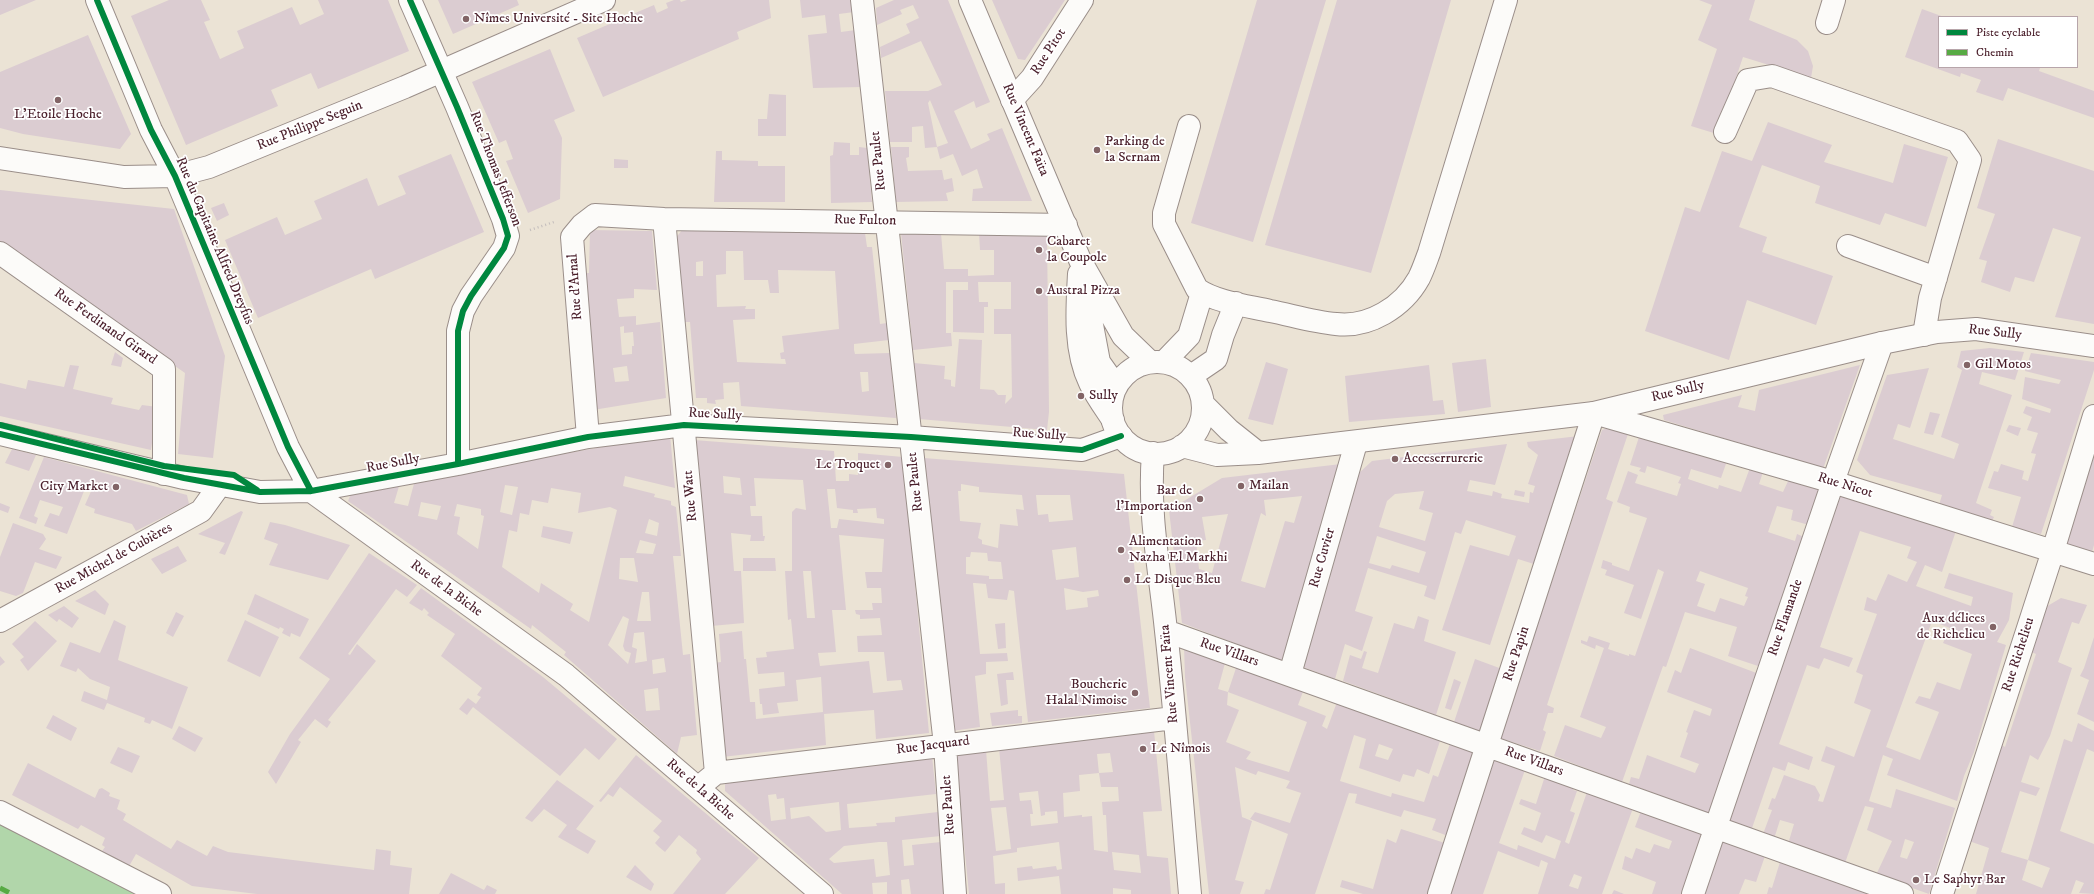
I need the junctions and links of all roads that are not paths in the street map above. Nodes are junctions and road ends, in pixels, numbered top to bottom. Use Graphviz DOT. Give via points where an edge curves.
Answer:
graph roads {
  1 [pos="97,0"];
  2 [pos="410,0"];
  3 [pos="604,0"];
  4 [pos="862,0"];
  5 [pos="970,0"];
  6 [pos="1082,0"];
  7 [pos="1506,0"];
  8 [pos="1834,0"];
  9 [pos="1827,22"];
  10 [pos="441,72"];
  11 [pos="1012,100"];
  12 [pos="1189,126"];
  13 [pos="1725,132"];
  14 [pos="0,158"];
  15 [pos="175,176"];
  16 [pos="664,219"];
  17 [pos="885,222"];
  18 [pos="1066,225"];
  19 [pos="1848,246"];
  20 [pos="0,253"];
  21 [pos="1080,260"];
  22 [pos="1936,278"];
  23 [pos="1202,293"];
  24 [pos="1236,303"];
  25 [pos="1924,335"];
  26 [pos="1882,343"];
  27 [pos="2094,346"];
  28 [pos="1157,362"];
  29 [pos="1191,376"];
  30 [pos="1116,386"];
  31 [pos="1203,404"];
  32 [pos="1594,413"];
  33 [pos="2094,416"];
  34 [pos="684,425"];
  35 [pos="1117,428"];
  36 [pos="0,434"];
  37 [pos="588,437"];
  38 [pos="911,437"];
  39 [pos="1356,443"];
  40 [pos="1182,446"];
  41 [pos="1153,453"];
  42 [pos="1258,453"];
  43 [pos="458,464"];
  44 [pos="164,474"];
  45 [pos="1833,482"];
  46 [pos="219,486"];
  47 [pos="311,491"];
  48 [pos="2053,551"];
  49 [pos="2094,564"];
  50 [pos="0,621"];
  51 [pos="1166,631"];
  52 [pos="1290,674"];
  53 [pos="1174,718"];
  54 [pos="945,745"];
  55 [pos="1488,745"];
  56 [pos="716,772"];
  57 [pos="698,788"];
  58 [pos="0,812"];
  59 [pos="1715,828"];
  60 [pos="160,894"];
  61 [pos="822,894"];
  62 [pos="955,894"];
  63 [pos="1190,894"];
  64 [pos="1439,894"];
  65 [pos="1693,894"];
  66 [pos="1902,894"];
  67 [pos="1942,894"];
  1 -- 15 [label="street, Rue du Capitaine Alfred Dreyfus" via="151,130"];
  2 -- 10 [label="street, Rue Thomas Jefferson"];
  3 -- 10 [label="street, Rue Philippe Seguin"];
  4 -- 17 [label="street, Rue Paulet"];
  5 -- 11 [label="street, Rue Vincent Faïta"];
  6 -- 11 [label="street, Rue Pitot" via="1032,78"];
  7 -- 24 [label="street" via="1429,252 1419,278 1410,291 1401,301 1375,319 1348,324 1320,322"];
  8 -- 9 [label="street"];
  10 -- 15 [label="street, Rue Philippe Seguin" via="209,167"];
  10 -- 43 [label="street, Rue Thomas Jefferson" via="503,218 508,236 504,248 463,311 458,330"];
  11 -- 18 [label="street, Rue Vincent Faïta"];
  12 -- 23 [label="street" via="1164,213 1164,224 1192,282"];
  13 -- 22 [label="street" via="1748,80 1772,76 1957,141 1970,160"];
  14 -- 15 [label="street, Rue Philippe Seguin" via="124,178"];
  15 -- 47 [label="street, Rue du Capitaine Alfred Dreyfus" via="288,447"];
  16 -- 17 [label="street, Rue Fulton"];
  16 -- 34 [label="street, Rue Watt"];
  16 -- 37 [label="street, Rue d'Arnal" via="595,215 572,237"];
  17 -- 18 [label="street, Rue Fulton"];
  17 -- 38 [label="street, Rue Paulet"];
  18 -- 21 [label="street, Rue Vincent Faïta"];
  19 -- 22 [label="street"];
  20 -- 44 [label="street, Rue Ferdinand Girard" via="164,368"];
  21 -- 28 [label="street, Rue Vincent Faïta" via="1123,336"];
  21 -- 30 [label="street, Rue Vincent Faïta" via="1099,362"];
  21 -- 35 [label="street" via="1077,308 1081,359 1090,383"];
  22 -- 25 [label="street"];
  23 -- 24 [label="street"];
  23 -- 28 [label="street" via="1189,336"];
  24 -- 29 [label="street" via="1216,360"];
  25 -- 26 [label="street, Rue Sully"];
  25 -- 27 [label="street, Rue Sully" via="1976,329"];
  26 -- 32 [label="street, Rue Sully"];
  26 -- 45 [label="street, Rue Flamande"];
  28 -- 29 [label="street" via="1178,366"];
  28 -- 30 [label="street" via="1130,371"];
  29 -- 31 [label="street" via="1197,384"];
  30 -- 35 [label="street" via="1111,408"];
  31 -- 40 [label="street" via="1201,420 1194,436"];
  31 -- 42 [label="street" via="1229,430"];
  32 -- 39 [label="street, Rue Sully"];
  32 -- 45 [label="street, Rue Nicot"];
  32 -- 55 [label="street, Rue Papin"];
  33 -- 48 [label="street, Rue Richelieu"];
  34 -- 37 [label="street, Rue Sully"];
  34 -- 38 [label="street, Rue Sully"];
  34 -- 56 [label="street, Rue Watt"];
  35 -- 38 [label="street, Rue Sully" via="1082,450"];
  35 -- 41 [label="street" via="1130,445 1141,451"];
  36 -- 44 [label="street"];
  37 -- 43 [label="street, Rue Sully"];
  38 -- 54 [label="street, Rue Paulet"];
  39 -- 42 [label="street, Rue Sully"];
  39 -- 52 [label="street, Rue Cuvier"];
  40 -- 41 [label="street" via="1173,451"];
  40 -- 42 [label="street, Rue Sully" via="1217,455"];
  41 -- 51 [label="street, Rue Vincent Faïta" via="1152,523"];
  43 -- 47 [label="street, Rue Sully"];
  44 -- 46 [label="street"];
  45 -- 48 [label="street, Rue Nicot"];
  45 -- 59 [label="street, Rue Flamande"];
  46 -- 47 [label="street" via="260,492"];
  46 -- 50 [label="street, Rue Michel de Cubières" via="201,511"];
  47 -- 57 [label="street, Rue de la Biche" via="566,676"];
  48 -- 49 [label="street, Rue Nicot"];
  48 -- 67 [label="street, Rue Richelieu"];
  51 -- 52 [label="street, Rue Villars"];
  51 -- 53 [label="street, Rue Vincent Faïta"];
  52 -- 55 [label="street, Rue Villars"];
  53 -- 54 [label="street, Rue Jacquard"];
  53 -- 63 [label="street, Rue Vincent Faïta"];
  54 -- 56 [label="street, Rue Jacquard"];
  54 -- 62 [label="street, Rue Paulet"];
  55 -- 59 [label="street, Rue Villars"];
  55 -- 64 [label="street, Rue Papin"];
  56 -- 57 [label="street"];
  57 -- 61 [label="street, Rue de la Biche"];
  58 -- 60 [label="street"];
  59 -- 65 [label="street, Rue Flamande"];
  59 -- 66 [label="street, Rue Villars"];
}
